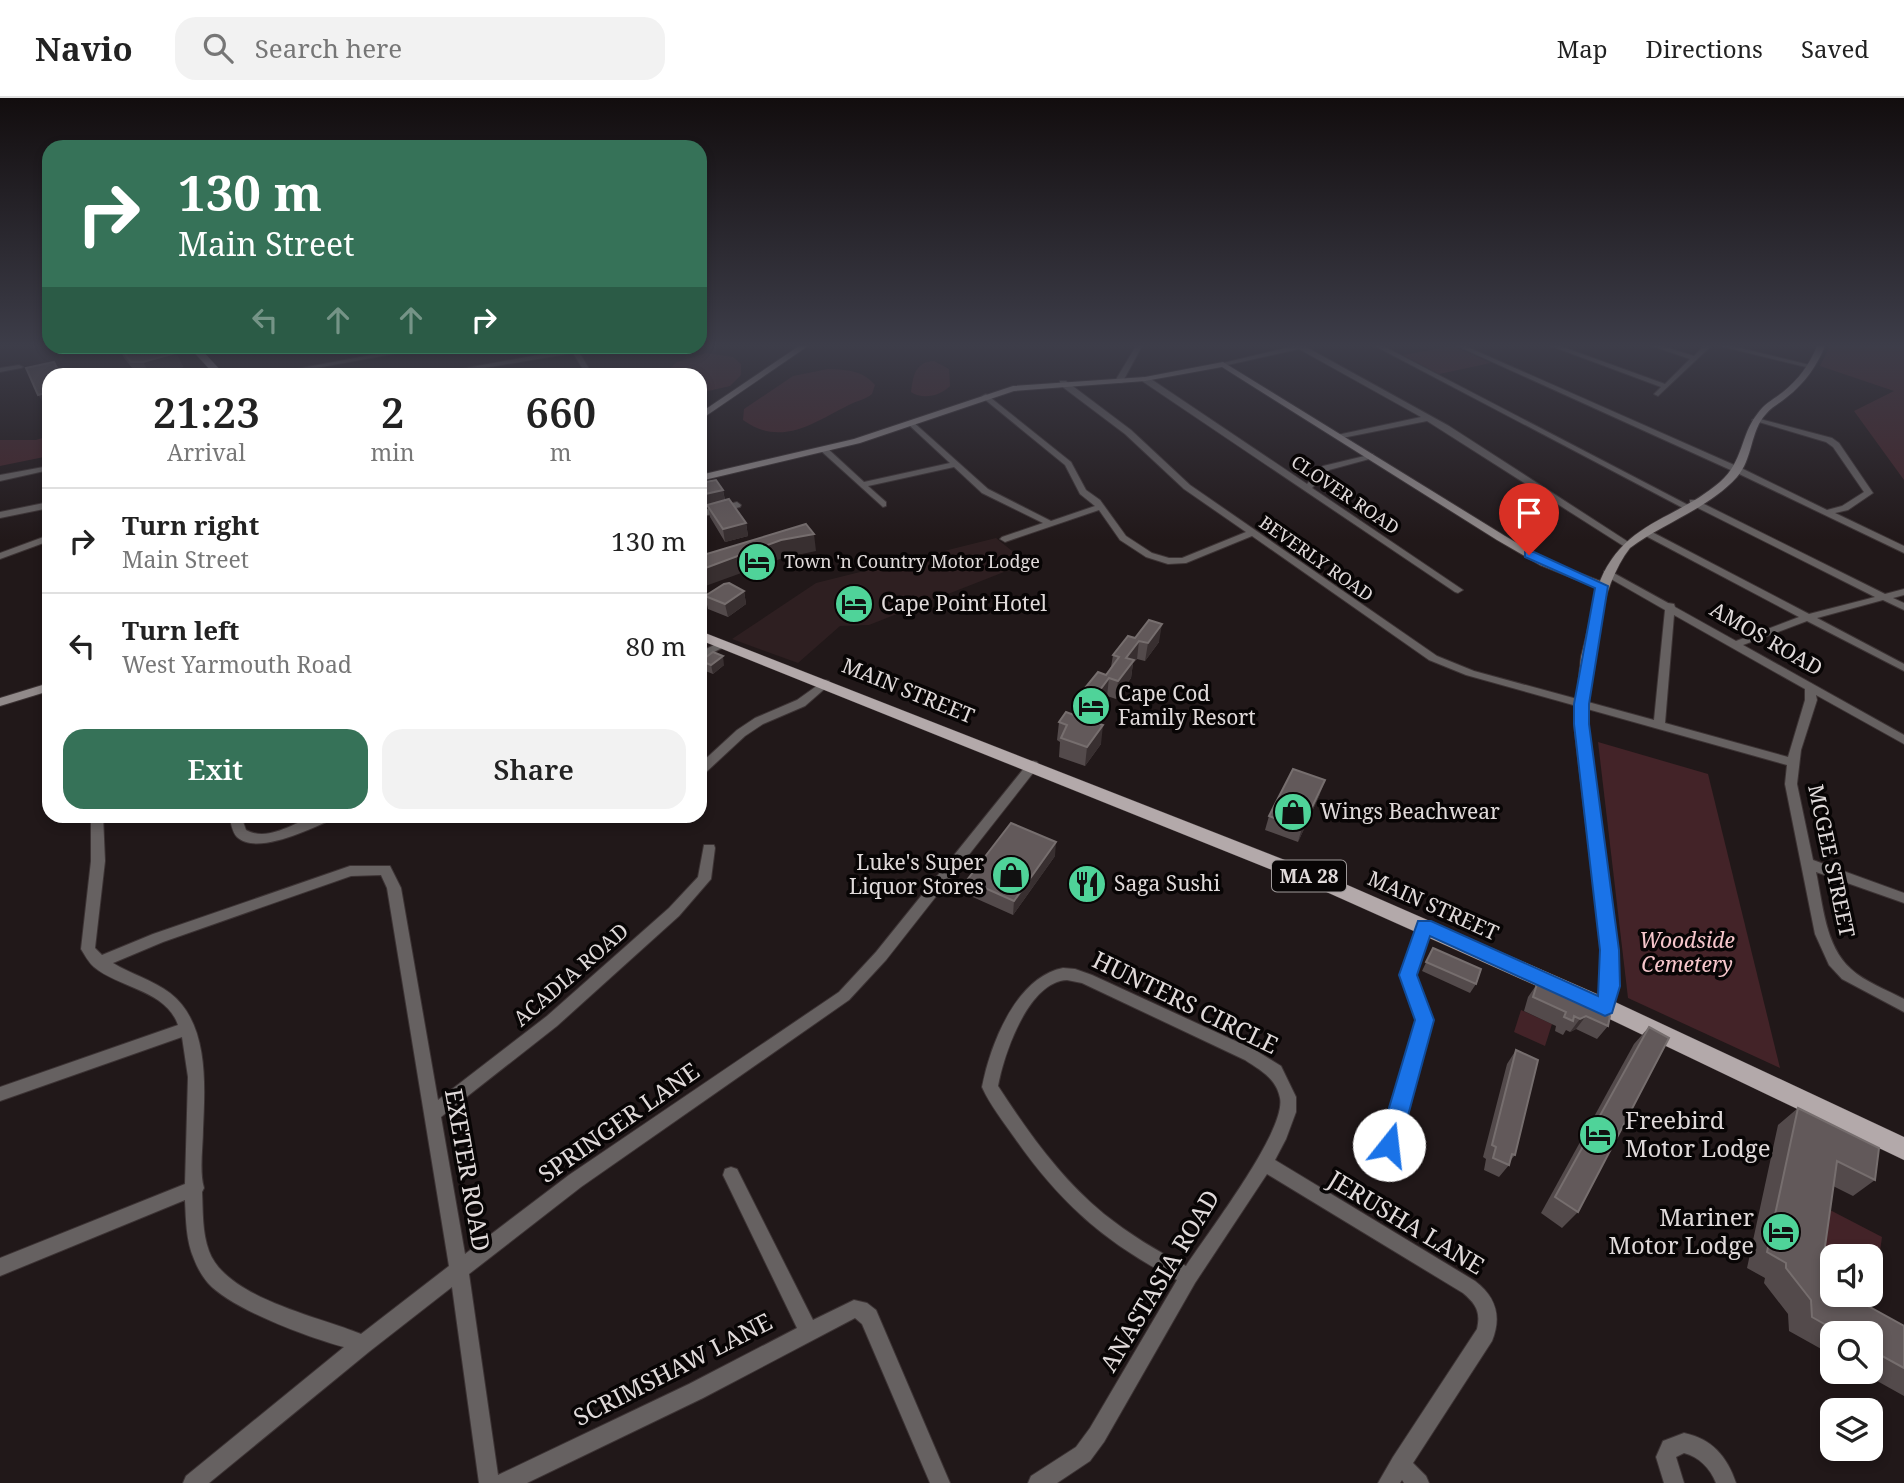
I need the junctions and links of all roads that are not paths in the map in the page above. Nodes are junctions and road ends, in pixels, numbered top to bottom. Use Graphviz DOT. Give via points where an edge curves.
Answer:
graph roads {
  1 [pos="947,411"];
  2 [pos="1003,411"];
  3 [pos="1099,411"];
  4 [pos="1192,411"];
  5 [pos="1299,411"];
  6 [pos="1415,411"];
  7 [pos="1506,411"];
  8 [pos="1605,411"];
  9 [pos="1765,411"];
  10 [pos="1428,418"];
  11 [pos="1756,420"];
  12 [pos="912,423"];
  13 [pos="1340,436"];
  14 [pos="824,450"];
  15 [pos="1370,456"];
  16 [pos="957,464"];
  17 [pos="42,469"];
  18 [pos="1738,470"];
  19 [pos="707,476"];
  20 [pos="0,478"];
  21 [pos="862,485"];
  22 [pos="1307,489"];
  23 [pos="883,504"];
  24 [pos="1690,504"];
  25 [pos="737,505"];
  26 [pos="42,506"];
  27 [pos="1100,507"];
  28 [pos="707,512"];
  29 [pos="1825,513"];
  30 [pos="0,515"];
  31 [pos="1049,523"];
  32 [pos="1252,533"];
  33 [pos="1647,533"];
  34 [pos="1005,539"];
  35 [pos="42,543"];
  36 [pos="1628,545"];
  37 [pos="1904,550"];
  38 [pos="0,556"];
  39 [pos="1607,573"];
  40 [pos="1602,586"];
  41 [pos="1458,590"];
  42 [pos="1904,592"];
  43 [pos="1884,597"];
  44 [pos="1671,606"];
  45 [pos="1904,607"];
  46 [pos="1809,617"];
  47 [pos="707,638"];
  48 [pos="722,643"];
  49 [pos="1737,644"];
  50 [pos="707,652"];
  51 [pos="1904,668"];
  52 [pos="825,683"];
  53 [pos="1810,687"];
  54 [pos="42,689"];
  55 [pos="0,702"];
  56 [pos="1582,704"];
  57 [pos="1659,723"];
  58 [pos="1904,740"];
  59 [pos="1794,763"];
  60 [pos="707,765"];
  61 [pos="1033,765"];
  62 [pos="97,823"];
  63 [pos="238,823"];
  64 [pos="311,823"];
  65 [pos="709,848"];
  66 [pos="1809,864"];
  67 [pos="383,870"];
  68 [pos="1904,898"];
  69 [pos="1424,926"];
  70 [pos="99,963"];
  71 [pos="1904,1006"];
  72 [pos="1605,1007"];
  73 [pos="186,1029"];
  74 [pos="1283,1083"];
  75 [pos="0,1094"];
  76 [pos="433,1114"];
  77 [pos="1389,1145"];
  78 [pos="1904,1149"];
  79 [pos="1264,1163"];
  80 [pos="731,1175"];
  81 [pos="195,1188"];
  82 [pos="0,1267"];
  83 [pos="459,1269"];
  84 [pos="1189,1277"];
  85 [pos="808,1330"];
  86 [pos="363,1344"];
  87 [pos="1400,1464"];
  88 [pos="194,1483"];
  89 [pos="489,1483"];
  90 [pos="505,1483"];
  91 [pos="940,1483"];
  92 [pos="1038,1483"];
  93 [pos="1388,1483"];
  94 [pos="1419,1483"];
  95 [pos="1674,1483"];
  96 [pos="1726,1483"];
  1 -- 12 [label="main road"];
  2 -- 27 [label="street" via="1068,464 1078,484"];
  3 -- 32 [label="street, BEVERLY ROAD" via="1181,482"];
  4 -- 22 [label="street, CLOVER ROAD"];
  5 -- 13 [label="main road"];
  6 -- 10 [label="street"];
  7 -- 24 [label="street"];
  8 -- 18 [label="street"];
  9 -- 11 [label="main road"];
  10 -- 13 [label="street"];
  10 -- 36 [label="street"];
  11 -- 18 [label="main road"];
  11 -- 29 [label="street" via="1815,434 1836,445 1869,493 1845,508"];
  12 -- 14 [label="main road"];
  12 -- 16 [label="street"];
  13 -- 15 [label="main road"];
  14 -- 19 [label="main road"];
  14 -- 21 [label="street"];
  15 -- 22 [label="street" via="1326,468"];
  15 -- 40 [label="main road" via="1529,555"];
  16 -- 21 [label="street"];
  16 -- 31 [label="street" via="985,491"];
  17 -- 20 [label="street"];
  18 -- 24 [label="main road"];
  18 -- 29 [label="street"];
  21 -- 23 [label="street"];
  22 -- 41 [label="street, CLOVER ROAD"];
  24 -- 33 [label="main road"];
  24 -- 43 [label="street"];
  25 -- 28 [label="street"];
  26 -- 30 [label="street"];
  27 -- 31 [label="street"];
  27 -- 32 [label="street" via="1123,538 1168,561 1183,561"];
  29 -- 37 [label="street"];
  31 -- 34 [label="street"];
  32 -- 56 [label="street, BEVERLY ROAD" via="1433,658"];
  33 -- 36 [label="main road"];
  33 -- 46 [label="street"];
  35 -- 38 [label="street"];
  36 -- 39 [label="main road"];
  39 -- 40 [label="main road"];
  39 -- 44 [label="street, AMOS ROAD"];
  40 -- 56 [label="main road"];
  42 -- 43 [label="street"];
  43 -- 45 [label="street"];
  43 -- 46 [label="street"];
  44 -- 49 [label="street, AMOS ROAD"];
  44 -- 57 [label="street"];
  46 -- 49 [label="street"];
  46 -- 51 [label="street"];
  47 -- 48 [label="main road, MAIN STREET / MA 28"];
  48 -- 50 [label="street"];
  48 -- 52 [label="main road, MAIN STREET / MA 28"];
  49 -- 53 [label="street, AMOS ROAD"];
  52 -- 60 [label="street" via="801,704 741,733"];
  52 -- 61 [label="main road, MAIN STREET / MA 28"];
  53 -- 58 [label="street, AMOS ROAD"];
  53 -- 59 [label="street, MCGEE STREET" via="1811,700"];
  54 -- 55 [label="main road"];
  56 -- 57 [label="street, BEVERLY ROAD"];
  56 -- 72 [label="main road" via="1609,950 1611,986"];
  57 -- 59 [label="street, BEVERLY ROAD"];
  59 -- 66 [label="street, MCGEE STREET" via="1791,783"];
  61 -- 69 [label="main road, MAIN STREET / MA 28"];
  61 -- 83 [label="street, SPRINGER LANE" via="844,996 622,1148"];
  62 -- 70 [label="street" via="98,861 88,949"];
  63 -- 64 [label="street" via="241,833 254,840"];
  65 -- 76 [label="street, ACADIA ROAD" via="704,879 674,912 552,1021"];
  66 -- 68 [label="street"];
  66 -- 71 [label="street, MCGEE STREET" via="1822,934 1834,961 1862,984"];
  67 -- 70 [label="street" via="332,876"];
  67 -- 76 [label="street, EXETER ROAD" via="394,888"];
  69 -- 72 [label="main road, MAIN STREET / MA 28"];
  69 -- 77 [label="street" via="1408,975 1424,1020"];
  70 -- 73 [label="street" via="166,999 182,1015"];
  72 -- 78 [label="main road, MAIN STREET / MA 28"];
  73 -- 75 [label="street"];
  73 -- 81 [label="street" via="194,1057"];
  74 -- 79 [label="street, ANASTASIA ROAD" via="1288,1112"];
  74 -- 84 [label="street, HUNTERS CIRCLE" via="1275,1071 1250,1055 1071,974 1054,976 1041,985 999,1048 990,1087 1032,1147 1086,1210 1153,1258"];
  76 -- 83 [label="street, EXETER ROAD"];
  79 -- 84 [label="street, ANASTASIA ROAD"];
  79 -- 87 [label="street, JERUSHA LANE" via="1460,1281 1488,1307 1485,1334"];
  80 -- 85 [label="street"];
  81 -- 82 [label="street"];
  81 -- 86 [label="street" via="200,1250 214,1276 276,1311"];
  83 -- 86 [label="street, SPRINGER LANE"];
  83 -- 89 [label="street, EXETER ROAD"];
  84 -- 92 [label="street, ANASTASIA ROAD" via="1083,1454"];
  85 -- 90 [label="street, SCRIMSHAW LANE" via="696,1391"];
  85 -- 91 [label="street, SCRIMSHAW LANE" via="854,1309 866,1313"];
  86 -- 88 [label="street, SPRINGER LANE"];
  87 -- 93 [label="street, JERUSHA LANE"];
  87 -- 94 [label="street"];
  95 -- 96 [label="street" via="1667,1452 1684,1443 1709,1454"];
}
